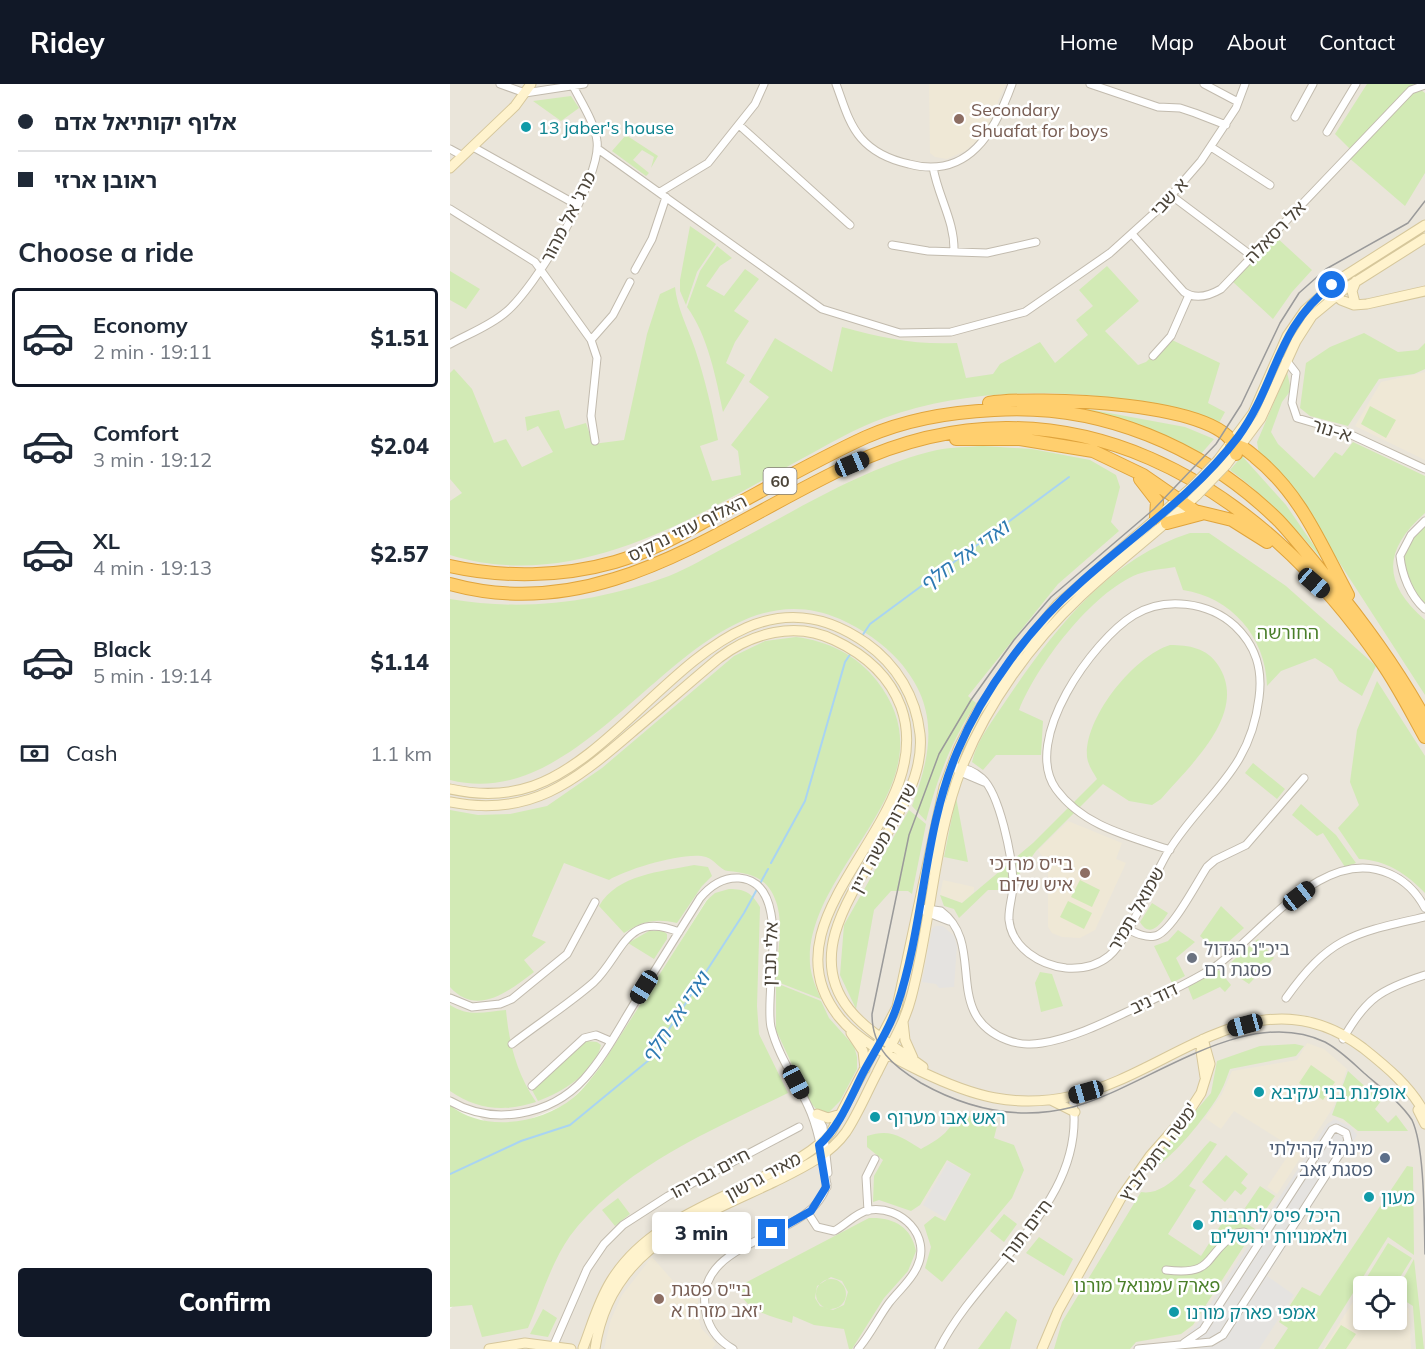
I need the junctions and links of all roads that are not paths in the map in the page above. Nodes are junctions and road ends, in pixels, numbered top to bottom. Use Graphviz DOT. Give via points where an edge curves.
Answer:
graph roads {
  1 [pos="500,84"];
  2 [pos="584,84"];
  3 [pos="764,84"];
  4 [pos="836,84"];
  5 [pos="1012,84"];
  6 [pos="1090,84"];
  7 [pos="1204,84"];
  8 [pos="1245,84"];
  9 [pos="1313,84"];
  10 [pos="1356,84"];
  11 [pos="1425,85"];
  12 [pos="573,86"];
  13 [pos="528,87"];
  14 [pos="1412,87"];
  15 [pos="1238,102"];
  16 [pos="1295,117"];
  17 [pos="739,125"];
  18 [pos="1226,125"];
  19 [pos="1327,132"];
  20 [pos="473,147"];
  21 [pos="1211,147"];
  22 [pos="450,149"];
  23 [pos="598,149"];
  24 [pos="463,156"];
  25 [pos="933,166"];
  26 [pos="450,168"];
  27 [pos="1270,185"];
  28 [pos="663,194"];
  29 [pos="1172,196"];
  30 [pos="577,205"];
  31 [pos="450,209"];
  32 [pos="850,225"];
  33 [pos="1425,225"];
  34 [pos="1132,234"];
  35 [pos="1425,238"];
  36 [pos="1036,242"];
  37 [pos="892,245"];
  38 [pos="954,252"];
  39 [pos="1252,256"];
  40 [pos="541,269"];
  41 [pos="635,270"];
  42 [pos="1356,281"];
  43 [pos="630,282"];
  44 [pos="1336,291"];
  45 [pos="1425,291"];
  46 [pos="1189,295"];
  47 [pos="1355,303"];
  48 [pos="1367,304"];
  49 [pos="591,340"];
  50 [pos="450,344"];
  51 [pos="1153,356"];
  52 [pos="1286,360"];
  53 [pos="924,419"];
  54 [pos="595,441"];
  55 [pos="917,442"];
  56 [pos="1235,447"];
  57 [pos="1126,465"];
  58 [pos="1425,469"];
  59 [pos="1182,503"];
  60 [pos="1203,514"];
  61 [pos="1161,521"];
  62 [pos="1425,521"];
  63 [pos="450,566"];
  64 [pos="450,584"];
  65 [pos="1327,594"];
  66 [pos="1425,609"];
  67 [pos="1364,622"];
  68 [pos="1425,719"];
  69 [pos="1425,737"];
  70 [pos="951,766"];
  71 [pos="961,769"];
  72 [pos="1304,778"];
  73 [pos="450,789"];
  74 [pos="450,802"];
  75 [pos="1168,850"];
  76 [pos="595,902"];
  77 [pos="1425,908"];
  78 [pos="926,910"];
  79 [pos="1425,917"];
  80 [pos="1127,929"];
  81 [pos="679,932"];
  82 [pos="1425,975"];
  83 [pos="450,998"];
  84 [pos="1286,998"];
  85 [pos="842,1021"];
  86 [pos="903,1022"];
  87 [pos="864,1024"];
  88 [pos="1344,1037"];
  89 [pos="882,1038"];
  90 [pos="1201,1040"];
  91 [pos="610,1041"];
  92 [pos="512,1044"];
  93 [pos="877,1048"];
  94 [pos="1182,1048"];
  95 [pos="887,1053"];
  96 [pos="1202,1056"];
  97 [pos="916,1062"];
  98 [pos="865,1071"];
  99 [pos="942,1080"];
  100 [pos="1205,1082"];
  101 [pos="532,1086"];
  102 [pos="1072,1096"];
  103 [pos="1049,1100"];
  104 [pos="450,1101"];
  105 [pos="813,1111"];
  106 [pos="843,1112"];
  107 [pos="1075,1112"];
  108 [pos="1425,1114"];
  109 [pos="1425,1124"];
  110 [pos="798,1127"];
  111 [pos="822,1142"];
  112 [pos="824,1154"];
  113 [pos="874,1159"];
  114 [pos="868,1210"];
  115 [pos="808,1213"];
  116 [pos="1260,1241"];
  117 [pos="1166,1270"];
  118 [pos="1184,1343"];
  119 [pos="558,1348"];
  120 [pos="489,1349"];
  121 [pos="571,1349"];
  122 [pos="585,1349"];
  123 [pos="596,1349"];
  124 [pos="733,1349"];
  125 [pos="858,1349"];
  126 [pos="939,1349"];
  127 [pos="1042,1349"];
  128 [pos="1138,1349"];
  1 -- 13 [label="street"];
  2 -- 12 [label="street"];
  3 -- 17 [label="street"];
  4 -- 25 [label="street" via="854,127 869,145 896,160"];
  5 -- 25 [label="street" via="994,126 979,147 954,163"];
  6 -- 18 [label="street"];
  7 -- 15 [label="street"];
  8 -- 15 [label="street, א שבי"];
  9 -- 16 [label="street"];
  10 -- 19 [label="street"];
  11 -- 14 [label="street, אל רסאלה"];
  12 -- 13 [label="street"];
  12 -- 23 [label="street, מרג' אל מהור" via="597,138"];
  13 -- 20 [label="street"];
  14 -- 39 [label="street, אל רסאלה"];
  15 -- 18 [label="street, א שבי"];
  17 -- 28 [label="street" via="708,163"];
  17 -- 32 [label="street"];
  18 -- 21 [label="street, א שבי"];
  20 -- 24 [label="street"];
  20 -- 30 [label="street"];
  21 -- 27 [label="street"];
  21 -- 29 [label="street, א שבי"];
  22 -- 24 [label="street"];
  23 -- 28 [label="street, א שבי"];
  23 -- 30 [label="street, מרג' אל מהור"];
  24 -- 26 [label="street"];
  25 -- 38 [label="street" via="940,199 954,228"];
  28 -- 34 [label="street, א שבי" via="822,309 900,333 951,332 1025,312 1066,286"];
  28 -- 41 [label="street" via="652,239"];
  29 -- 34 [label="street, א שבי"];
  29 -- 39 [label="street"];
  30 -- 40 [label="street, מרג' אל מהור"];
  31 -- 40 [label="street" via="526,255"];
  33 -- 44 [label="street"];
  34 -- 46 [label="street"];
  35 -- 42 [label="street"];
  36 -- 38 [label="street" via="987,253"];
  37 -- 38 [label="street"];
  39 -- 46 [label="street, אל רסאלה" via="1221,289 1204,296"];
  40 -- 49 [label="street"];
  40 -- 50 [label="street, מרג' אל מהור" via="508,311"];
  42 -- 44 [label="street"];
  42 -- 47 [label="street" via="1352,291"];
  43 -- 49 [label="street" via="608,322"];
  44 -- 47 [label="street"];
  44 -- 48 [label="street" via="1349,304"];
  44 -- 52 [label="street" via="1312,316"];
  44 -- 56 [label="street" via="1316,298 1295,324"];
  45 -- 48 [label="street"];
  46 -- 51 [label="street" via="1171,336"];
  47 -- 48 [label="street"];
  49 -- 54 [label="street" via="597,358 591,416"];
  52 -- 56 [label="street" via="1261,418"];
  52 -- 58 [label="street, א-נור" via="1296,373 1292,403 1297,418 1345,432"];
  53 -- 56 [label="highway" via="1011,400 1077,400 1176,415 1214,427"];
  53 -- 63 [label="highway, האלוף עוזי נרקיס / 60" via="869,436 640,554 614,563 559,573 497,573"];
  53 -- 67 [label="highway, האלוף עוזי נרקיס / 60" via="979,411 1044,409 1081,413 1167,443 1199,460 1266,509"];
  55 -- 57 [label="highway" via="1020,439 1080,448"];
  55 -- 64 [label="highway, האלוף עוזי נרקיס / 60" via="852,464 646,570 594,586 530,594"];
  55 -- 65 [label="highway" via="977,429 1051,430 1095,438 1154,458 1242,511"];
  56 -- 59 [label="street, bridge"];
  56 -- 67 [label="highway" via="1278,478 1295,497"];
  57 -- 59 [label="highway"];
  57 -- 61 [label="highway" via="1155,496"];
  59 -- 60 [label="highway"];
  59 -- 61 [label="street"];
  60 -- 61 [label="highway"];
  60 -- 65 [label="highway" via="1245,526"];
  61 -- 70 [label="street" via="1076,586 1044,620 977,711"];
  61 -- 71 [label="street" via="1052,626 986,717"];
  62 -- 66 [label="street" via="1412,534 1400,556 1412,593"];
  65 -- 69 [label="highway" via="1382,663"];
  67 -- 68 [label="highway, האלוף עוזי נרקיס / 60"];
  70 -- 71 [label="street, שמואל תמיר"];
  70 -- 78 [label="street" via="939,807"];
  71 -- 78 [label="street"];
  71 -- 80 [label="street, שמואל תמיר" via="988,785 998,810 1013,876 1009,919 1021,947 1047,963 1079,968 1108,957"];
  72 -- 80 [label="street" via="1251,841 1207,867 1165,930 1153,936"];
  73 -- 87 [label="street, שדרות משה דיין" via="512,792 564,771 711,648 745,627 808,618 836,626 863,641 891,665 906,687 915,710 920,744 911,792 843,911 833,938 831,959 836,986 848,1008"];
  74 -- 85 [label="street, שדרות משה דיין" via="476,806 514,804 538,798 570,782 719,658 750,639 798,630 843,645 865,658 888,682 903,713 908,744 899,787 832,905 820,935 821,980"];
  75 -- 75 [label="street, שמואל תמיר" via="1246,751 1261,687 1258,659 1244,635 1216,613 1186,604 1151,608 1135,614 1119,627 1063,697 1050,732 1047,755 1052,782 1084,816 1110,830"];
  75 -- 80 [label="street, שמואל תמיר"];
  76 -- 83 [label="street" via="567,954 512,999 472,1007"];
  77 -- 78 [label="street, דוד ניב" via="1412,888 1386,872 1365,867 1335,872 1191,981 1094,1027 1042,1043 1006,1040 984,1025 967,996 963,940 953,925"];
  78 -- 86 [label="street, מאיר גרשון" via="914,987"];
  78 -- 89 [label="street, מאיר גרשון" via="900,998"];
  79 -- 84 [label="street" via="1340,941 1316,961"];
  81 -- 91 [label="street, אלי תבין"];
  81 -- 92 [label="street" via="659,925 625,938 593,982"];
  81 -- 105 [label="street, אלי תבין" via="700,898 717,883 744,879 763,891 773,929 768,993 771,1027 779,1051"];
  82 -- 88 [label="street" via="1378,993 1363,1007"];
  85 -- 93 [label="street, שדרות משה דיין"];
  85 -- 98 [label="street" via="862,1048"];
  86 -- 95 [label="street, מאיר גרשון"];
  86 -- 97 [label="street"];
  87 -- 89 [label="street, שדרות משה דיין"];
  87 -- 93 [label="street"];
  88 -- 90 [label="street, שדרות משה דיין" via="1311,1021 1268,1021"];
  88 -- 108 [label="street" via="1383,1064"];
  88 -- 109 [label="street" via="1392,1078"];
  89 -- 93 [label="street, מאיר גרשון"];
  89 -- 95 [label="street"];
  90 -- 94 [label="street, שדרות משה דיין"];
  90 -- 96 [label="street, משה רחמילביץ'"];
  90 -- 100 [label="street, משה רחמילביץ'" via="1210,1059"];
  91 -- 101 [label="street" via="596,1035 584,1038"];
  91 -- 104 [label="street, אלי תבין" via="578,1085 535,1110 484,1115"];
  93 -- 95 [label="street, שדרות משה דיין"];
  93 -- 98 [label="street, מאיר גרשון"];
  94 -- 96 [label="street"];
  94 -- 102 [label="street, שדרות משה דיין" via="1119,1079"];
  95 -- 97 [label="street, שדרות משה דיין"];
  95 -- 99 [label="street, שדרות משה דיין"];
  95 -- 112 [label="street, מאיר גרשון" via="849,1127"];
  96 -- 100 [label="street, משה רחמילביץ'"];
  97 -- 99 [label="street, שדרות משה דיין"];
  98 -- 106 [label="street, מאיר גרשון"];
  99 -- 103 [label="street, שדרות משה דיין" via="995,1099"];
  100 -- 127 [label="street, משה רחמילביץ'" via="1196,1104 1150,1156 1122,1196 1058,1311"];
  102 -- 103 [label="street, שדרות משה דיין"];
  102 -- 107 [label="street, חיים תורן"];
  103 -- 107 [label="street"];
  105 -- 106 [label="street" via="828,1118"];
  105 -- 111 [label="street, אלי תבין" via="821,1122"];
  106 -- 111 [label="street, מאיר גרשון"];
  107 -- 126 [label="street, חיים תורן" via="1071,1152 1053,1196 956,1319"];
  110 -- 119 [label="street, חיים גבריהו" via="622,1225 587,1269"];
  111 -- 112 [label="street, אלי תבין"];
  111 -- 122 [label="street, מאיר גרשון" via="646,1240 612,1280 598,1305"];
  112 -- 115 [label="street, אלי תבין" via="826,1187"];
  112 -- 123 [label="street, מאיר גרשון" via="685,1224 651,1246 612,1296"];
  113 -- 114 [label="street" via="866,1177"];
  114 -- 115 [label="street" via="834,1231 817,1227"];
  114 -- 125 [label="street" via="904,1218 916,1231 921,1254 914,1274 890,1301"];
  115 -- 124 [label="street" via="736,1252 710,1277 705,1292 707,1317 714,1333"];
  116 -- 117 [label="street" via="1244,1232 1237,1233 1200,1269"];
  116 -- 118 [label="street" via="1203,1330"];
  116 -- 118 [label="street" via="1332,1130 1346,1133 1348,1141 1223,1335 1212,1342"];
  118 -- 128 [label="street"];
  119 -- 120 [label="street" via="525,1343"];
  119 -- 121 [label="street"];
}
